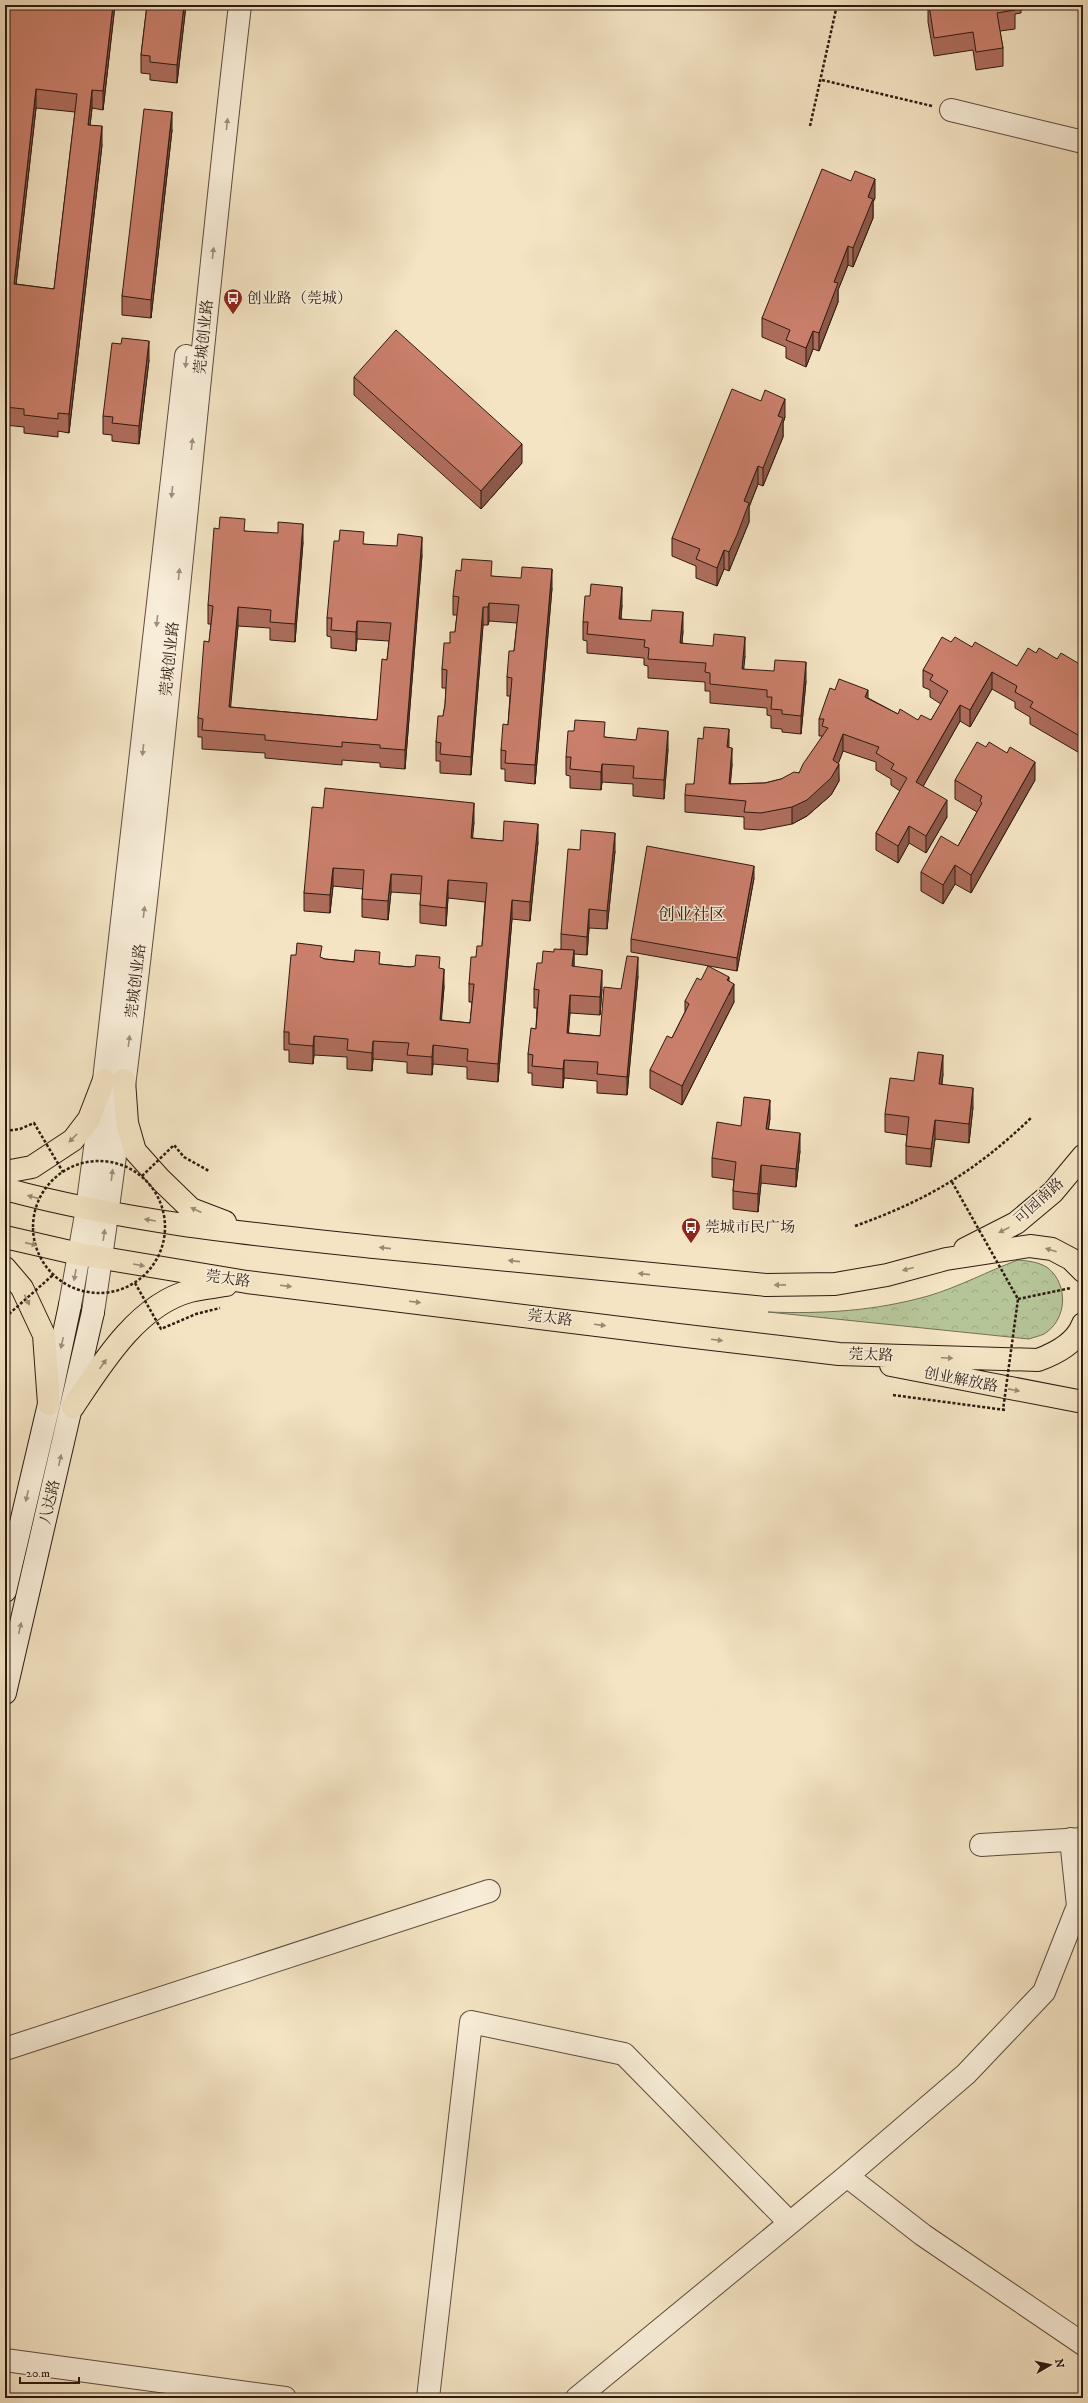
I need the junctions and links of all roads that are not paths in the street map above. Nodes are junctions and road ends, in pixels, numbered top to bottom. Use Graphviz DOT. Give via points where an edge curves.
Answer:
graph roads {
  1 [pos="225,5"];
  2 [pos="240,5"];
  3 [pos="951,110"];
  4 [pos="1083,142"];
  5 [pos="114,1080"];
  6 [pos="1083,1156"];
  7 [pos="5,1172"];
  8 [pos="5,1189"];
  9 [pos="97,1211"];
  10 [pos="258,1235"];
  11 [pos="5,1237"];
  12 [pos="79,1254"];
  13 [pos="101,1258"];
  14 [pos="946,1259"];
  15 [pos="5,1268"];
  16 [pos="1079,1279"];
  17 [pos="247,1282"];
  18 [pos="70,1305"];
  19 [pos="93,1312"];
  20 [pos="1083,1324"];
  21 [pos="839,1354"];
  22 [pos="1083,1402"];
  23 [pos="49,1404"];
  24 [pos="72,1407"];
  25 [pos="5,1591"];
  26 [pos="5,1693"];
  27 [pos="1077,1839"];
  28 [pos="981,1845"];
  29 [pos="489,1891"];
  30 [pos="5,2049"];
  31 [pos="847,2176"];
  32 [pos="790,2222"];
  33 [pos="1083,2344"];
  34 [pos="5,2360"];
  35 [pos="285,2398"];
  36 [pos="428,2398"];
  37 [pos="577,2398"];
  1 -- 5 [label="street, 莞城创业路, one-way" via="157,624"];
  5 -- 2 [label="street, 莞城创业路, one-way" via="145,903"];
  3 -- 4 [label="street"];
  5 -- 7 [label="main road, one-way" via="73,1140 32,1167"];
  5 -- 9 [label="street, 莞城创业路"];
  10 -- 5 [label="main road, one-way" via="192,1209 146,1163 135,1151"];
  6 -- 14 [label="main road, 可园南路, one-way" via="1053,1192 1016,1224"];
  9 -- 8 [label="main road, one-way"];
  10 -- 9 [label="main road, one-way"];
  9 -- 12 [label="street, 莞城创业路"];
  13 -- 9 [label="street, 莞城创业路, one-way"];
  14 -- 10 [label="main road, one-way" via="887,1275 835,1284 766,1285"];
  11 -- 12 [label="main road, 莞太路, one-way"];
  12 -- 13 [label="main road, 莞太路"];
  12 -- 18 [label="street, 莞城创业路, one-way"];
  13 -- 17 [label="main road, 莞太路, one-way"];
  13 -- 19 [label="street, 莞城创业路"];
  16 -- 14 [label="main road, one-way" via="1071,1259 1052,1249 1030,1246"];
  15 -- 23 [label="main road, one-way" via="22,1288 44,1335"];
  17 -- 21 [label="main road, 莞太路, one-way"];
  24 -- 17 [label="main road, one-way" via="120,1340 159,1305 189,1291"];
  18 -- 23 [label="street, 八达路, one-way"];
  19 -- 24 [label="street, 八达路"];
  21 -- 20 [label="main road, 莞太路, one-way" via="1038,1360 1057,1353 1079,1335"];
  21 -- 22 [label="main road, 创业解放路, one-way" via="945,1377"];
  23 -- 25 [label="street, 八达路, one-way"];
  26 -- 24 [label="street, 八达路, one-way"];
  27 -- 28 [label="street"];
  27 -- 31 [label="street" via="1078,1906 1044,1992 966,2074"];
  29 -- 30 [label="street"];
  31 -- 32 [label="street"];
  31 -- 33 [label="street" via="923,2236"];
  32 -- 36 [label="street" via="624,2054 471,2022"];
  32 -- 37 [label="street"];
  34 -- 35 [label="street"];
}
